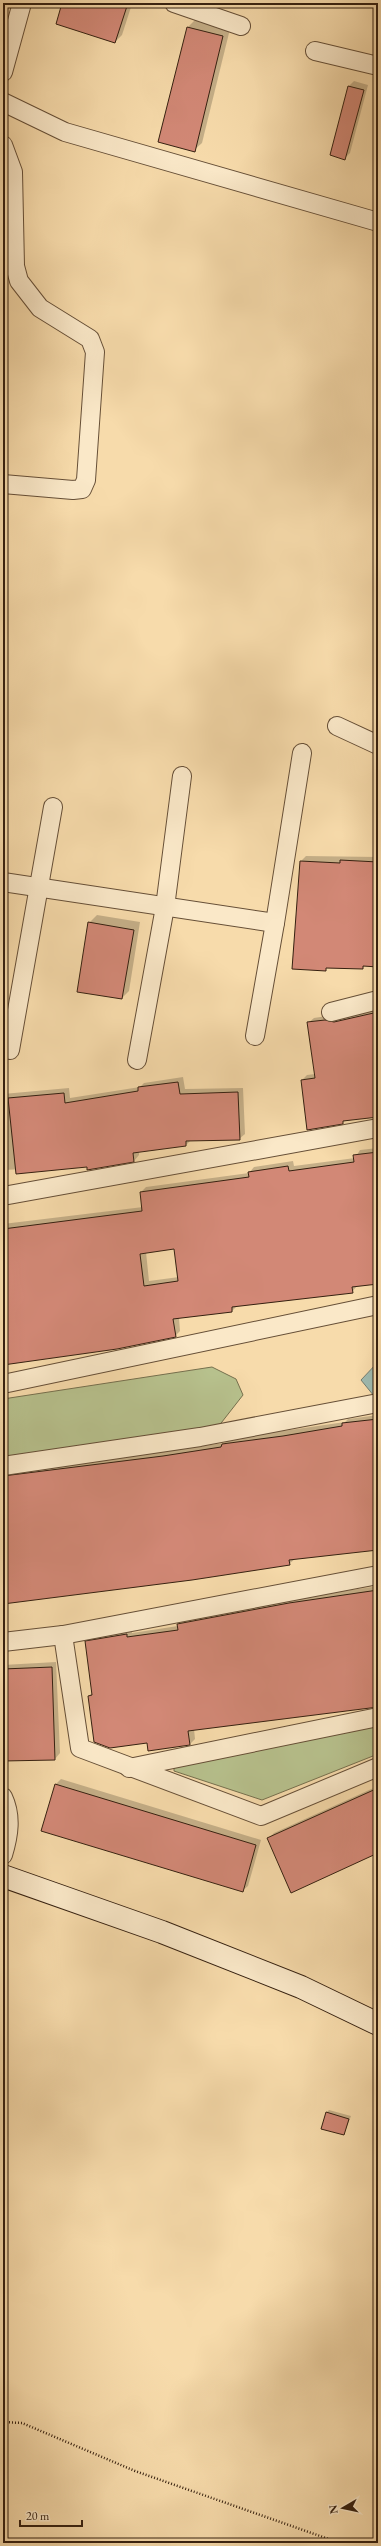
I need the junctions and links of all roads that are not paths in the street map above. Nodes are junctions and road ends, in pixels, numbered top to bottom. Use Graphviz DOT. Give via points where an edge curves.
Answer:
graph roads {
  1 [pos="22,3"];
  2 [pos="174,3"];
  3 [pos="241,26"];
  4 [pos="315,51"];
  5 [pos="378,66"];
  6 [pos="3,72"];
  7 [pos="3,102"];
  8 [pos="3,145"];
  9 [pos="378,222"];
  10 [pos="3,484"];
  11 [pos="337,726"];
  12 [pos="378,745"];
  13 [pos="302,753"];
  14 [pos="182,776"];
  15 [pos="53,807"];
  16 [pos="3,882"];
  17 [pos="39,888"];
  18 [pos="165,907"];
  19 [pos="275,923"];
  20 [pos="378,1000"];
  21 [pos="331,1012"];
  22 [pos="255,1036"];
  23 [pos="10,1050"];
  24 [pos="137,1060"];
  25 [pos="378,1128"];
  26 [pos="3,1196"];
  27 [pos="378,1305"];
  28 [pos="3,1384"];
  29 [pos="378,1403"];
  30 [pos="3,1466"];
  31 [pos="378,1575"];
  32 [pos="63,1635"];
  33 [pos="3,1642"];
  34 [pos="378,1717"];
  35 [pos="378,1767"];
  36 [pos="129,1768"];
  37 [pos="3,1797"];
  38 [pos="3,1855"];
  39 [pos="3,1876"];
  40 [pos="378,2024"];
  1 -- 6 [label="street"];
  2 -- 3 [label="street"];
  4 -- 5 [label="street"];
  7 -- 9 [label="street" via="64,132"];
  8 -- 10 [label="street" via="13,172 15,266 19,281 40,308 90,339 94,352 86,480 82,489"];
  11 -- 12 [label="street"];
  13 -- 19 [label="street"];
  14 -- 18 [label="street"];
  15 -- 17 [label="street"];
  16 -- 17 [label="street"];
  17 -- 18 [label="street"];
  17 -- 23 [label="street"];
  18 -- 19 [label="street"];
  18 -- 24 [label="street"];
  19 -- 22 [label="street"];
  20 -- 21 [label="street"];
  25 -- 26 [label="street"];
  27 -- 28 [label="street"];
  29 -- 30 [label="street" via="200,1437"];
  31 -- 32 [label="street"];
  32 -- 33 [label="street"];
  32 -- 36 [label="street" via="80,1748"];
  34 -- 36 [label="street"];
  35 -- 36 [label="street" via="260,1816"];
  37 -- 38 [label="street" via="8,1808 9,1831"];
  39 -- 40 [label="main road" via="162,1932 301,1987"];
}
